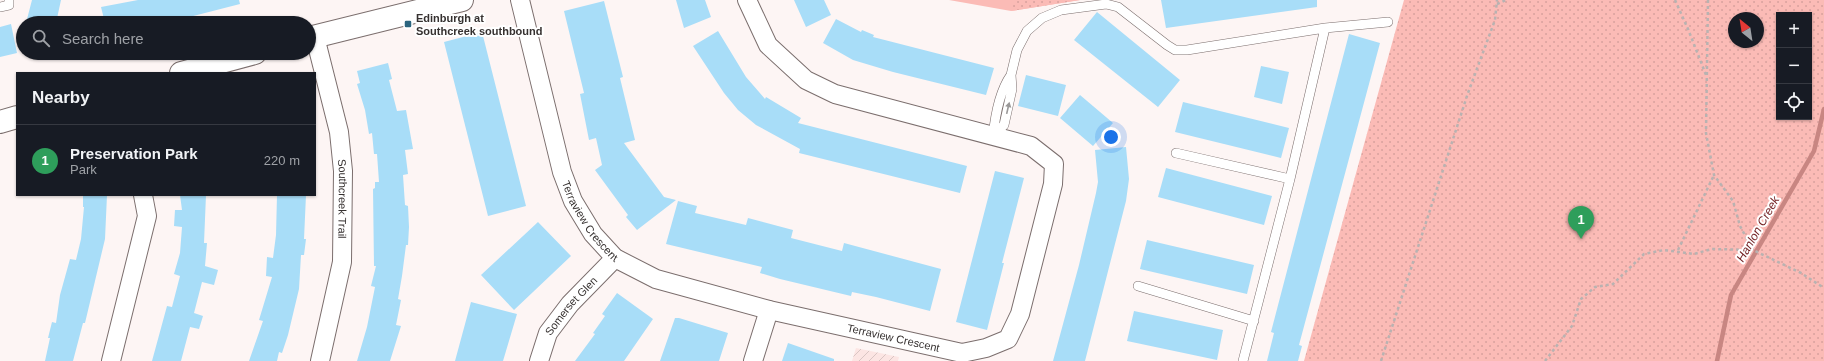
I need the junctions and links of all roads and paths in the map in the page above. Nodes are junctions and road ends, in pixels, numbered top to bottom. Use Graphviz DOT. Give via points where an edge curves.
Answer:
graph roads {
  1 [pos="9,0"];
  2 [pos="462,0"];
  3 [pos="520,0"];
  4 [pos="747,0"];
  5 [pos="1506,0"];
  6 [pos="1675,0"];
  7 [pos="1708,0"];
  8 [pos="1497,2"];
  9 [pos="0,7"];
  10 [pos="1388,22"];
  11 [pos="1325,28"];
  12 [pos="316,36"];
  13 [pos="316,51"];
  14 [pos="228,60"];
  15 [pos="185,72"];
  16 [pos="1707,78"];
  17 [pos="16,118"];
  18 [pos="0,122"];
  19 [pos="993,137"];
  20 [pos="1176,153"];
  21 [pos="1714,175"];
  22 [pos="1290,178"];
  23 [pos="142,196"];
  24 [pos="1678,250"];
  25 [pos="1754,251"];
  26 [pos="615,258"];
  27 [pos="1138,286"];
  28 [pos="1824,288"];
  29 [pos="769,310"];
  30 [pos="1254,321"];
  31 [pos="960,357"];
  32 [pos="111,361"];
  33 [pos="320,361"];
  34 [pos="539,361"];
  35 [pos="753,361"];
  36 [pos="1243,361"];
  37 [pos="1381,361"];
  38 [pos="1546,361"];
  1 -- 9 [label="lane" via="9,5"];
  2 -- 12 [label="main road"];
  3 -- 26 [label="street, Terraview Crescent" via="562,172 573,202 593,234"];
  4 -- 19 [label="street, Terraview Crescent" via="768,45 806,80 835,94"];
  5 -- 8 [label="path"];
  6 -- 16 [label="path"];
  7 -- 16 [label="path"];
  8 -- 37 [label="path" via="1496,20 1468,92"];
  10 -- 11 [label="lane"];
  11 -- 19 [label="lane" via="1175,50 1118,7 1106,4 1061,10 1042,18 1027,30 1017,50 1004,125"];
  11 -- 22 [label="lane"];
  13 -- 33 [label="street, Southcreek Trail" via="339,132 343,171 342,262"];
  14 -- 15 [label="main road"];
  16 -- 21 [label="path" via="1706,133"];
  17 -- 18 [label="main road"];
  19 -- 31 [label="street, Terraview Crescent" via="1031,146 1054,164 1053,184 1020,314 1008,339"];
  20 -- 22 [label="lane"];
  21 -- 24 [label="path"];
  21 -- 25 [label="path" via="1733,201 1740,226"];
  22 -- 30 [label="lane"];
  23 -- 32 [label="street" via="147,216"];
  24 -- 25 [label="path" via="1694,254 1712,248"];
  24 -- 38 [label="path" via="1644,254 1613,284 1595,287 1581,299 1572,326"];
  25 -- 28 [label="path" via="1801,273"];
  26 -- 29 [label="street, Terraview Crescent" via="656,279"];
  26 -- 34 [label="street, Somerset Glen" via="570,304 548,333"];
  27 -- 30 [label="lane"];
  29 -- 31 [label="street, Terraview Crescent"];
  29 -- 35 [label="street"];
  30 -- 36 [label="lane"];
}
